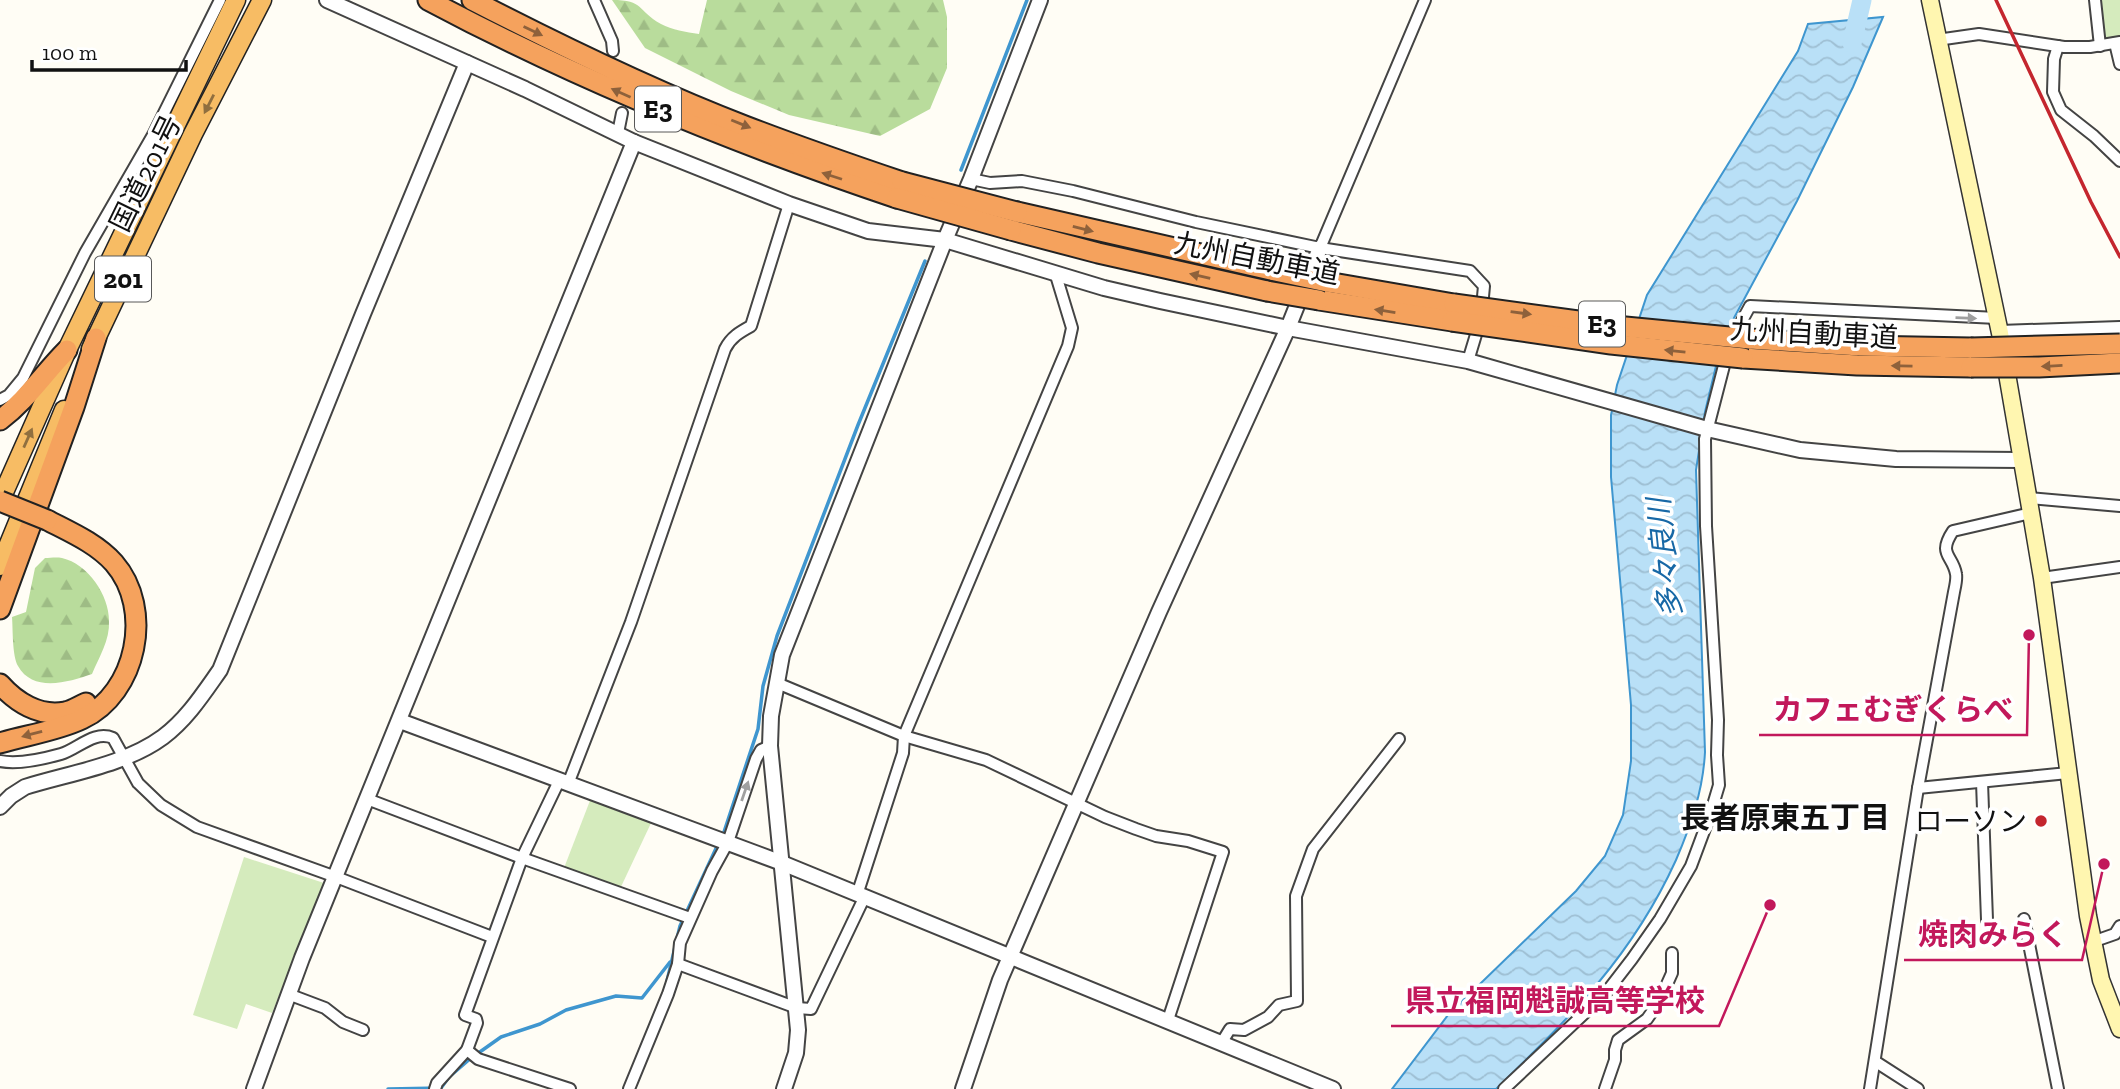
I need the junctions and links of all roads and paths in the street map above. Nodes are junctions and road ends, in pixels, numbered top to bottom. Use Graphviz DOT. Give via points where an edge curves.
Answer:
graph roads {
  1 [pos="220,0"];
  2 [pos="236,0"];
  3 [pos="262,0"];
  4 [pos="327,0"];
  5 [pos="472,0"];
  6 [pos="594,0"];
  7 [pos="1040,0"];
  8 [pos="1424,0"];
  9 [pos="1930,0"];
  10 [pos="2095,0"];
  11 [pos="431,2"];
  12 [pos="1937,40"];
  13 [pos="2118,42"];
  14 [pos="2058,46"];
  15 [pos="2100,46"];
  16 [pos="613,51"];
  17 [pos="467,63"];
  18 [pos="2120,64"];
  19 [pos="622,113"];
  20 [pos="618,133"];
  21 [pos="634,142"];
  22 [pos="2120,161"];
  23 [pos="971,179"];
  24 [pos="900,190"];
  25 [pos="789,204"];
  26 [pos="1014,221"];
  27 [pos="944,240"];
  28 [pos="1320,248"];
  29 [pos="1055,272"];
  30 [pos="1323,291"];
  31 [pos="1453,313"];
  32 [pos="1998,325"];
  33 [pos="1288,328"];
  34 [pos="2120,329"];
  35 [pos="96,338"];
  36 [pos="2120,344"];
  37 [pos="67,350"];
  38 [pos="1971,358"];
  39 [pos="1468,362"];
  40 [pos="2120,363"];
  41 [pos="0,400"];
  42 [pos="0,420"];
  43 [pos="1704,428"];
  44 [pos="2021,460"];
  45 [pos="0,501"];
  46 [pos="2030,505"];
  47 [pos="2120,506"];
  48 [pos="0,514"];
  49 [pos="45,526"];
  50 [pos="0,566"];
  51 [pos="2120,567"];
  52 [pos="2042,578"];
  53 [pos="0,609"];
  54 [pos="777,682"];
  55 [pos="0,684"];
  56 [pos="400,721"];
  57 [pos="904,736"];
  58 [pos="1399,739"];
  59 [pos="0,743"];
  60 [pos="770,746"];
  61 [pos="123,758"];
  62 [pos="0,761"];
  63 [pos="2068,774"];
  64 [pos="1982,782"];
  65 [pos="564,783"];
  66 [pos="1918,788"];
  67 [pos="367,799"];
  68 [pos="1076,802"];
  69 [pos="0,807"];
  70 [pos="728,842"];
  71 [pos="522,858"];
  72 [pos="782,863"];
  73 [pos="336,877"];
  74 [pos="861,895"];
  75 [pos="691,918"];
  76 [pos="2024,919"];
  77 [pos="1987,920"];
  78 [pos="2120,926"];
  79 [pos="492,937"];
  80 [pos="2095,941"];
  81 [pos="1672,953"];
  82 [pos="1010,956"];
  83 [pos="678,964"];
  84 [pos="288,994"];
  85 [pos="797,1008"];
  86 [pos="1168,1020"];
  87 [pos="2120,1029"];
  88 [pos="363,1030"];
  89 [pos="1223,1042"];
  90 [pos="467,1050"];
  91 [pos="1876,1062"];
  92 [pos="254,1089"];
  93 [pos="435,1089"];
  94 [pos="570,1089"];
  95 [pos="629,1089"];
  96 [pos="784,1089"];
  97 [pos="963,1089"];
  98 [pos="1333,1089"];
  99 [pos="1504,1089"];
  100 [pos="1605,1089"];
  101 [pos="1870,1089"];
  102 [pos="1918,1089"];
  103 [pos="2058,1089"];
  1 -- 41 [label="street" via="23,378"];
  2 -- 37 [label="highway, 国道201号 / 201"];
  3 -- 35 [label="highway, 国道201号 / 201, one-way"];
  4 -- 17 [label="street"];
  5 -- 24 [label="highway, 九州自動車道 / E3, one-way" via="595,62"];
  6 -- 16 [label="street"];
  7 -- 23 [label="street"];
  8 -- 28 [label="street"];
  9 -- 12 [label="main road"];
  10 -- 15 [label="street"];
  24 -- 11 [label="highway, 九州自動車道 / E3, one-way" via="796,163 658,109"];
  12 -- 14 [label="street" via="1979,34"];
  12 -- 32 [label="main road"];
  13 -- 15 [label="street"];
  13 -- 18 [label="street"];
  14 -- 15 [label="street"];
  14 -- 22 [label="street" via="2053,92 2061,110"];
  17 -- 20 [label="street"];
  17 -- 61 [label="street" via="220,670 194,708 163,737"];
  19 -- 20 [label="street"];
  20 -- 21 [label="street"];
  21 -- 25 [label="street"];
  21 -- 56 [label="street"];
  23 -- 27 [label="street"];
  23 -- 28 [label="street" via="1022,181 1073,191"];
  24 -- 26 [label="highway, 九州自動車道 / E3, bridge"];
  25 -- 27 [label="street" via="868,232"];
  25 -- 65 [label="street" via="751,326 735,335 725,349 631,622"];
  26 -- 30 [label="highway, 九州自動車道 / E3, one-way, bridge" via="1275,271"];
  30 -- 26 [label="highway, 九州自動車道 / E3, one-way, bridge" via="1267,291 1098,253"];
  27 -- 29 [label="street"];
  27 -- 54 [label="street" via="786,643"];
  28 -- 33 [label="street"];
  28 -- 39 [label="street" via="1469,271 1484,286 1481,318"];
  29 -- 33 [label="street" via="1104,288"];
  29 -- 57 [label="street" via="1072,328 1068,346"];
  30 -- 31 [label="highway, 九州自動車道 / E3"];
  31 -- 38 [label="highway, 九州自動車道 / E3, one-way, bridge"];
  38 -- 31 [label="highway, 九州自動車道 / E3, one-way, bridge" via="1857,365 1743,358 1611,344"];
  32 -- 34 [label="street"];
  43 -- 32 [label="street, one-way" via="1722,367 1750,306"];
  32 -- 44 [label="main road"];
  33 -- 39 [label="street"];
  33 -- 68 [label="street"];
  35 -- 50 [label="highway, 国道201号 / 201"];
  35 -- 53 [label="highway"];
  36 -- 38 [label="highway, 九州自動車道 / E3, bridge"];
  37 -- 42 [label="highway" via="43,373 21,405"];
  45 -- 37 [label="highway, 国道201号 / 201, one-way"];
  40 -- 38 [label="highway, 九州自動車道 / E3, one-way, bridge"];
  39 -- 43 [label="street"];
  43 -- 44 [label="street" via="1800,450 1851,456"];
  43 -- 99 [label="street" via="1718,720 1718,785 1710,815 1691,866 1632,959 1605,994"];
  44 -- 46 [label="main road"];
  45 -- 49 [label="highway, bridge"];
  46 -- 47 [label="street"];
  46 -- 52 [label="main road"];
  46 -- 66 [label="street" via="1952,531 1947,539 1946,554 1956,574 1955,583"];
  48 -- 49 [label="highway"];
  49 -- 55 [label="highway" via="108,578 120,598 124,645 103,688 86,703 65,712 32,709 12,698"];
  49 -- 59 [label="highway, one-way" via="100,550 116,565 135,608 135,652 108,700 83,719"];
  51 -- 52 [label="street"];
  52 -- 63 [label="main road"];
  54 -- 57 [label="street"];
  54 -- 60 [label="street"];
  56 -- 65 [label="street"];
  56 -- 67 [label="street"];
  57 -- 68 [label="street" via="986,760"];
  57 -- 74 [label="street"];
  58 -- 89 [label="street" via="1312,849 1296,896 1297,1001 1279,1005 1244,1030 1230,1029"];
  70 -- 60 [label="street, one-way" via="756,759"];
  60 -- 72 [label="street"];
  61 -- 62 [label="street" via="113,738 106,736 63,754"];
  61 -- 69 [label="street" via="25,787"];
  61 -- 73 [label="street" via="138,783 160,805 197,827"];
  63 -- 64 [label="street"];
  63 -- 80 [label="main road"];
  64 -- 66 [label="street"];
  64 -- 77 [label="street"];
  65 -- 70 [label="street"];
  65 -- 71 [label="street"];
  66 -- 91 [label="street"];
  67 -- 71 [label="street"];
  67 -- 73 [label="street"];
  68 -- 82 [label="street"];
  68 -- 86 [label="street" via="1136,829 1223,852"];
  70 -- 72 [label="street"];
  70 -- 75 [label="street"];
  71 -- 75 [label="street"];
  71 -- 79 [label="street"];
  72 -- 74 [label="street"];
  72 -- 85 [label="street"];
  73 -- 79 [label="street"];
  73 -- 84 [label="street"];
  74 -- 82 [label="street"];
  74 -- 85 [label="street" via="811,1009"];
  75 -- 83 [label="street" via="680,943"];
  76 -- 103 [label="street"];
  78 -- 80 [label="street" via="2115,934"];
  79 -- 90 [label="street" via="465,1014 477,1023"];
  80 -- 87 [label="main road" via="2101,981"];
  81 -- 100 [label="street" via="1672,973 1659,1002 1647,1018 1618,1040"];
  82 -- 86 [label="street"];
  82 -- 97 [label="street"];
  83 -- 85 [label="street"];
  83 -- 95 [label="street"];
  84 -- 88 [label="street"];
  84 -- 92 [label="street"];
  85 -- 96 [label="street" via="796,1053"];
  86 -- 89 [label="street"];
  89 -- 98 [label="street"];
  90 -- 93 [label="street"];
  90 -- 94 [label="street" via="478,1059"];
  91 -- 101 [label="street"];
  91 -- 102 [label="street"];
}
